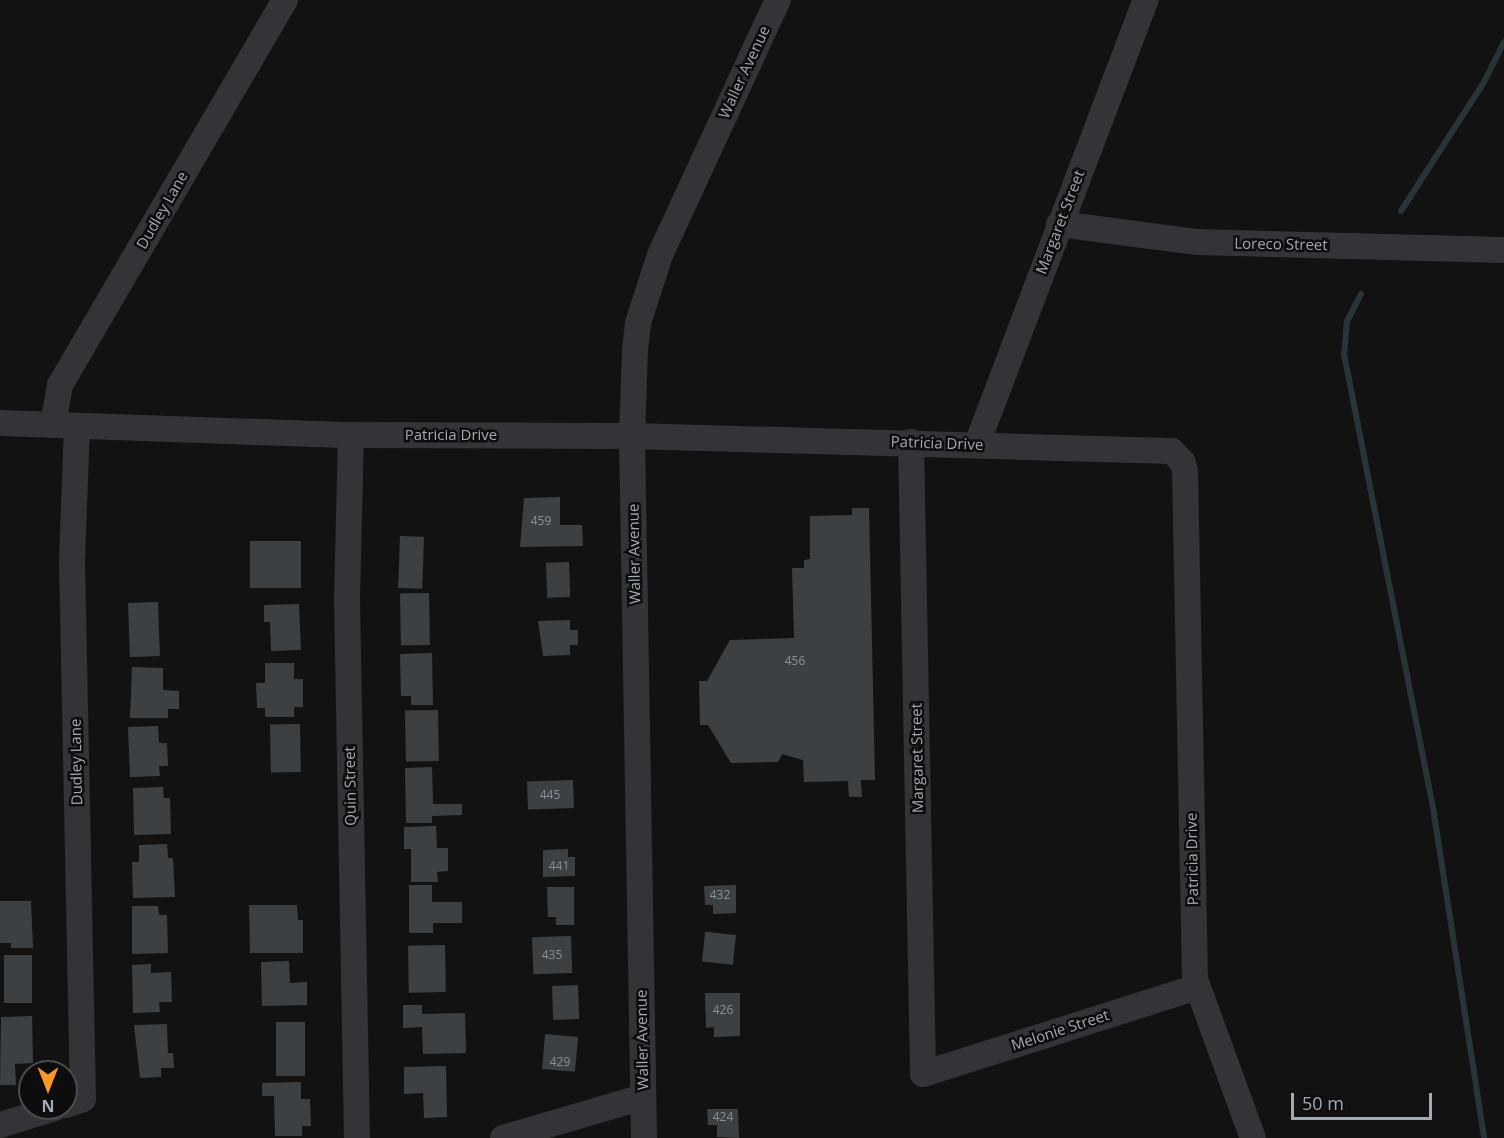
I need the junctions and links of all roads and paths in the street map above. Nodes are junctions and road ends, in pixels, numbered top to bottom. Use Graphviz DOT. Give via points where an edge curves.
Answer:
graph roads {
  1 [pos="285,0"];
  2 [pos="778,0"];
  3 [pos="1146,0"];
  4 [pos="1059,224"];
  5 [pos="1504,250"];
  6 [pos="0,423"];
  7 [pos="65,425"];
  8 [pos="351,435"];
  9 [pos="633,436"];
  10 [pos="911,442"];
  11 [pos="977,444"];
  12 [pos="1197,987"];
  13 [pos="74,1060"];
  14 [pos="923,1074"];
  15 [pos="643,1097"];
  16 [pos="18,1119"];
  17 [pos="0,1125"];
  18 [pos="357,1138"];
  19 [pos="503,1138"];
  20 [pos="644,1138"];
  21 [pos="1253,1138"];
  1 -- 7 [label="street, Dudley Lane" via="60,385"];
  2 -- 9 [label="street, Waller Avenue" via="677,216 646,293 635,351"];
  3 -- 4 [label="street, Margaret Street"];
  4 -- 5 [label="street, Loreco Street" via="1198,242"];
  4 -- 11 [label="street, Margaret Street"];
  6 -- 7 [label="street, Patricia Drive"];
  7 -- 8 [label="street, Patricia Drive"];
  7 -- 13 [label="street, Dudley Lane" via="72,561"];
  8 -- 9 [label="street, Patricia Drive"];
  8 -- 18 [label="street, Quin Street" via="347,599"];
  9 -- 10 [label="street, Patricia Drive"];
  9 -- 15 [label="street, Waller Avenue"];
  10 -- 11 [label="street, Patricia Drive"];
  10 -- 14 [label="street, Margaret Street"];
  11 -- 12 [label="street, Patricia Drive" via="1164,450 1172,451 1183,463"];
  12 -- 14 [label="street, Melonie Street"];
  12 -- 21 [label="street, Patricia Drive"];
  15 -- 19 [label="street"];
  15 -- 20 [label="street, Waller Avenue"];
  16 -- 17 [label="street"];
}
